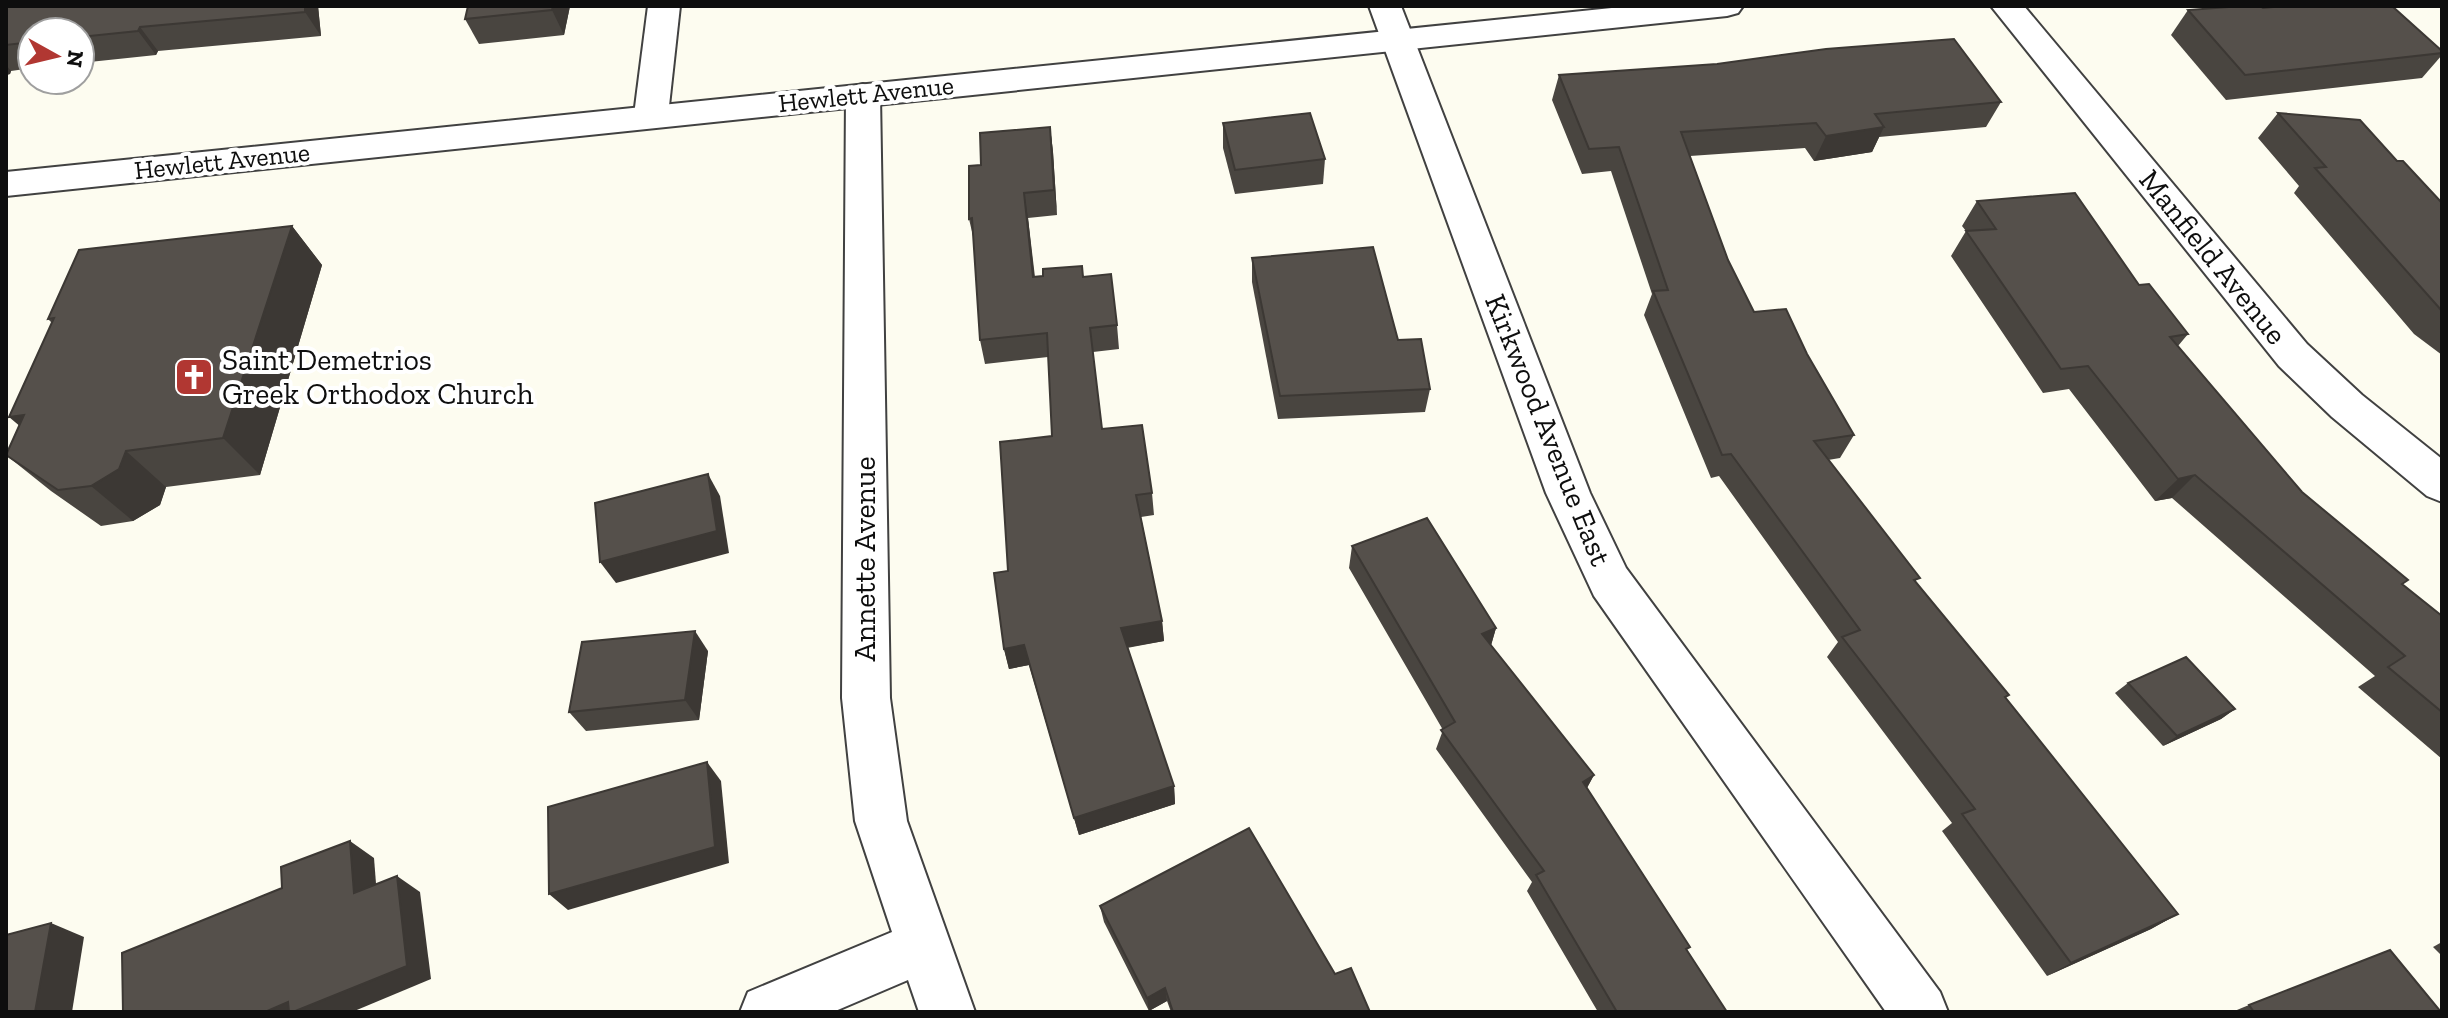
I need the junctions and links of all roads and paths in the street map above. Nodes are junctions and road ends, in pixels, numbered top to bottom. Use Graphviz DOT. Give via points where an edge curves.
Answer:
graph roads {
  1 [pos="664,6"];
  2 [pos="1727,6"];
  3 [pos="2007,6"];
  4 [pos="1391,23"];
  5 [pos="863,95"];
  6 [pos="651,115"];
  7 [pos="6,184"];
  8 [pos="2442,484"];
  9 [pos="925,945"];
  10 [pos="768,1012"];
  11 [pos="947,1012"];
  12 [pos="1920,1012"];
  1 -- 6 [label="street"];
  2 -- 4 [label="street, Hewlett Avenue"];
  3 -- 8 [label="street, Manfield Avenue" via="2293,355"];
  4 -- 5 [label="street, Hewlett Avenue"];
  4 -- 12 [label="street, Kirkwood Avenue East" via="1568,493 1610,582"];
  5 -- 6 [label="street, Hewlett Avenue"];
  5 -- 9 [label="street, Annette Avenue" via="866,698 881,821"];
  6 -- 7 [label="street, Hewlett Avenue"];
  9 -- 10 [label="street"];
  9 -- 11 [label="street, Annette Avenue"];
}
